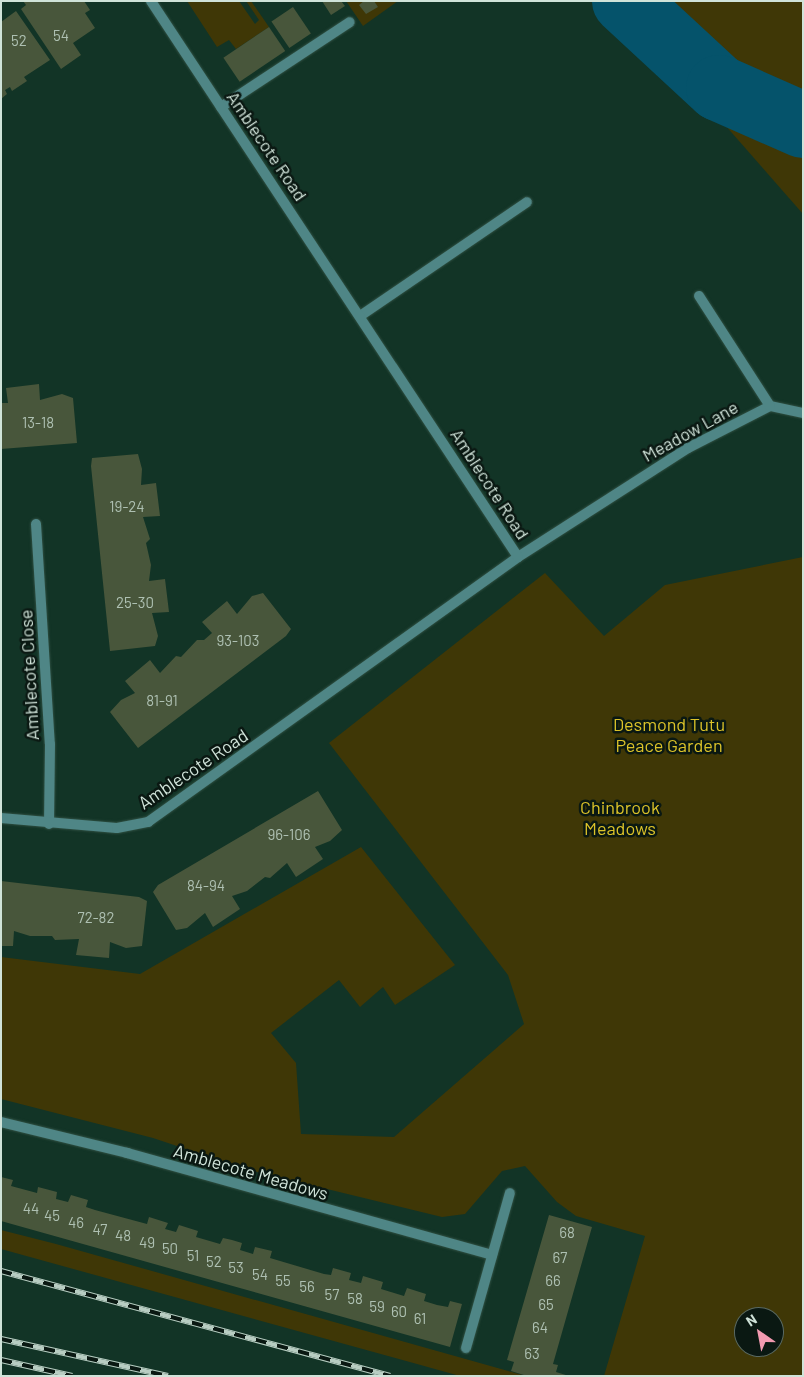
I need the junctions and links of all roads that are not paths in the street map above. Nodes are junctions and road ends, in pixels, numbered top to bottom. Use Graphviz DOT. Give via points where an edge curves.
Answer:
graph roads {
  1 [pos="150,1"];
  2 [pos="350,22"];
  3 [pos="221,107"];
  4 [pos="527,202"];
  5 [pos="699,296"];
  6 [pos="360,316"];
  7 [pos="770,406"];
  8 [pos="803,413"];
  9 [pos="36,524"];
  10 [pos="518,557"];
  11 [pos="1,818"];
  12 [pos="49,824"];
  13 [pos="1,1122"];
  14 [pos="510,1193"];
  15 [pos="492,1255"];
  16 [pos="466,1348"];
  1 -- 3 [label="street, Amblecote Road"];
  2 -- 3 [label="street"];
  3 -- 6 [label="street, Amblecote Road"];
  4 -- 6 [label="street"];
  5 -- 7 [label="street"];
  6 -- 10 [label="street, Amblecote Road"];
  7 -- 8 [label="street"];
  7 -- 10 [label="street, Meadow Lane" via="688,448"];
  9 -- 12 [label="street, Amblecote Close" via="50,744"];
  10 -- 12 [label="street, Amblecote Road" via="162,814 129,827"];
  11 -- 12 [label="street, Amblecote Road"];
  13 -- 15 [label="street, Amblecote Meadows" via="127,1153"];
  14 -- 15 [label="street"];
  15 -- 16 [label="street"];
}
